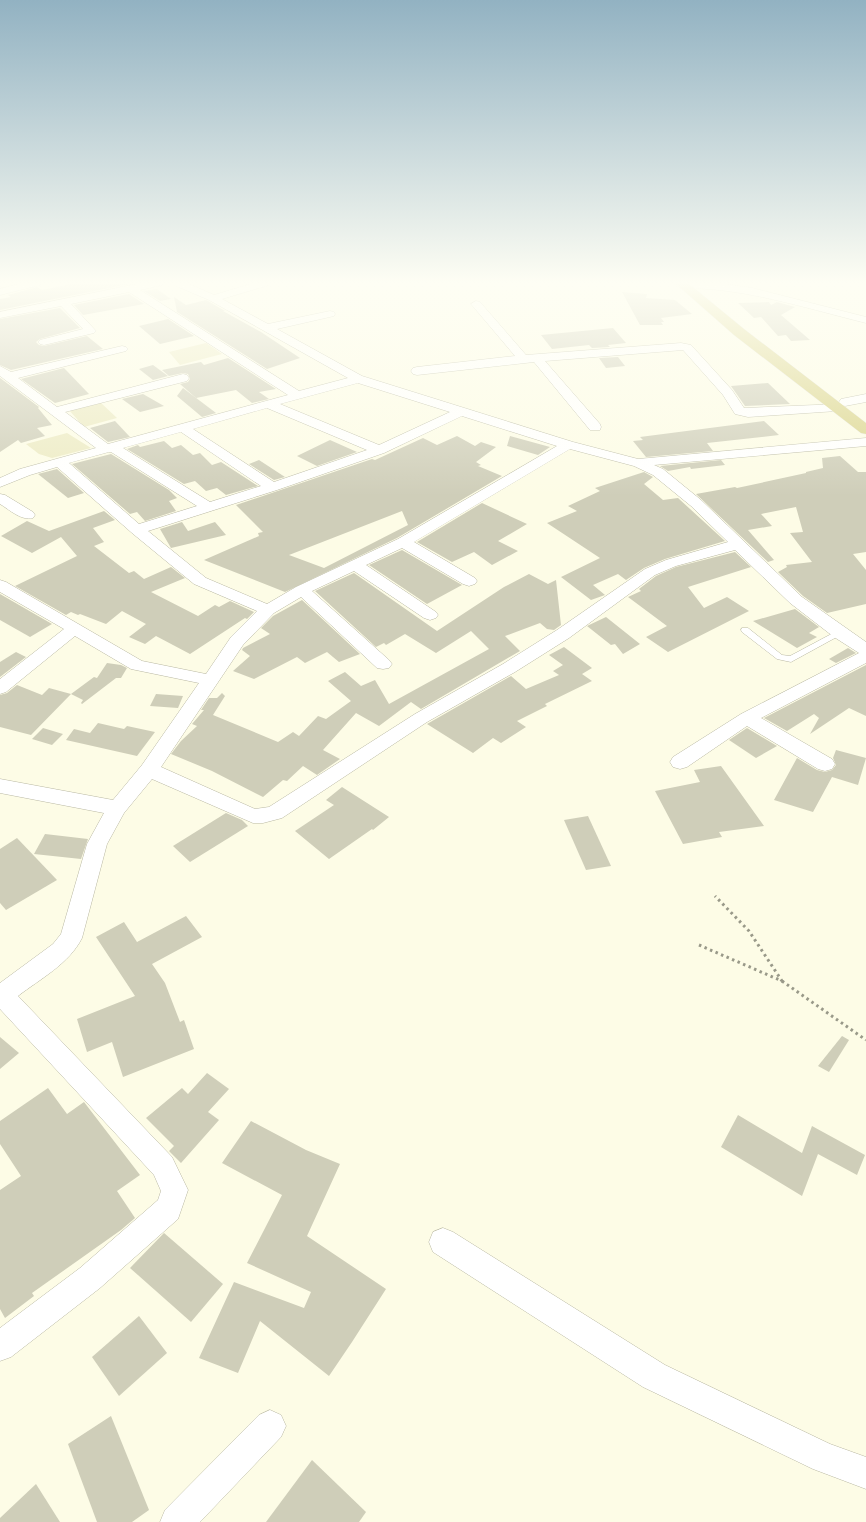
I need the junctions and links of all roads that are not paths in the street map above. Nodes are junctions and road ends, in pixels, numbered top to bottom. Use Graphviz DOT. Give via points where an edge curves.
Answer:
graph roads {
  1 [pos="97,354"];
  2 [pos="231,354"];
  3 [pos="313,354"];
  4 [pos="519,354"];
  5 [pos="585,354"];
  6 [pos="694,354"];
  7 [pos="770,354"];
  8 [pos="537,358"];
  9 [pos="523,359"];
  10 [pos="416,371"];
  11 [pos="5,373"];
  12 [pos="183,378"];
  13 [pos="358,379"];
  14 [pos="298,396"];
  15 [pos="866,398"];
  16 [pos="268,404"];
  17 [pos="841,404"];
  18 [pos="56,411"];
  19 [pos="460,412"];
  20 [pos="866,418"];
  21 [pos="596,427"];
  22 [pos="183,428"];
  23 [pos="866,430"];
  24 [pos="866,442"];
  25 [pos="568,445"];
  26 [pos="109,448"];
  27 [pos="379,450"];
  28 [pos="59,462"];
  29 [pos="639,463"];
  30 [pos="6,468"];
  31 [pos="25,472"];
  32 [pos="0,482"];
  33 [pos="272,487"];
  34 [pos="0,498"];
  35 [pos="208,507"];
  36 [pos="28,515"];
  37 [pos="137,530"];
  38 [pos="403,542"];
  39 [pos="739,544"];
  40 [pos="355,565"];
  41 [pos="469,581"];
  42 [pos="2,589"];
  43 [pos="302,590"];
  44 [pos="268,610"];
  45 [pos="430,615"];
  46 [pos="74,629"];
  47 [pos="744,630"];
  48 [pos="840,633"];
  49 [pos="866,650"];
  50 [pos="866,656"];
  51 [pos="383,664"];
  52 [pos="210,680"];
  53 [pos="0,688"];
  54 [pos="747,718"];
  55 [pos="680,762"];
  56 [pos="825,764"];
  57 [pos="149,770"];
  58 [pos="0,786"];
  59 [pos="117,808"];
  60 [pos="1,993"];
  61 [pos="442,1242"];
  62 [pos="0,1346"];
  63 [pos="270,1426"];
  64 [pos="866,1473"];
  65 [pos="177,1522"];
  1 -- 11 [label="street"];
  2 -- 14 [label="street"];
  3 -- 13 [label="street"];
  4 -- 9 [label="street"];
  5 -- 8 [label="street"];
  6 -- 17 [label="street" via="728,392 739,411 748,413"];
  7 -- 17 [label="main road"];
  8 -- 9 [label="street"];
  8 -- 21 [label="street"];
  9 -- 10 [label="street"];
  11 -- 18 [label="street"];
  12 -- 18 [label="street"];
  13 -- 14 [label="street"];
  13 -- 19 [label="street"];
  14 -- 16 [label="street"];
  15 -- 17 [label="street"];
  16 -- 22 [label="street"];
  16 -- 27 [label="street"];
  17 -- 20 [label="main road"];
  17 -- 23 [label="main road"];
  18 -- 26 [label="street"];
  19 -- 25 [label="street"];
  19 -- 27 [label="street"];
  22 -- 26 [label="street"];
  22 -- 33 [label="street"];
  24 -- 29 [label="street"];
  25 -- 29 [label="street"];
  25 -- 38 [label="street"];
  26 -- 28 [label="street"];
  26 -- 35 [label="street"];
  27 -- 33 [label="street"];
  28 -- 31 [label="street"];
  28 -- 37 [label="street"];
  29 -- 39 [label="street" via="664,476"];
  30 -- 31 [label="street"];
  31 -- 32 [label="street"];
  33 -- 35 [label="street"];
  34 -- 36 [label="street"];
  35 -- 37 [label="street"];
  37 -- 44 [label="street" via="200,580"];
  38 -- 40 [label="street"];
  38 -- 41 [label="street"];
  39 -- 48 [label="street" via="796,600"];
  39 -- 57 [label="street" via="671,563 650,572 563,634 421,718 275,813 253,816"];
  40 -- 43 [label="street"];
  40 -- 45 [label="street"];
  42 -- 46 [label="street"];
  43 -- 44 [label="street"];
  43 -- 51 [label="street"];
  44 -- 52 [label="street" via="237,641"];
  46 -- 52 [label="street" via="137,665"];
  46 -- 53 [label="street"];
  47 -- 48 [label="lane" via="780,657 791,659"];
  48 -- 49 [label="street"];
  50 -- 54 [label="street"];
  52 -- 57 [label="street"];
  54 -- 55 [label="street"];
  54 -- 56 [label="street"];
  57 -- 59 [label="street"];
  58 -- 59 [label="street"];
  59 -- 60 [label="street" via="97,844 71,938 61,951"];
  60 -- 62 [label="street" via="163,1166 175,1190 168,1209 90,1278"];
  61 -- 64 [label="street" via="654,1376 824,1458"];
  63 -- 65 [label="street"];
}
